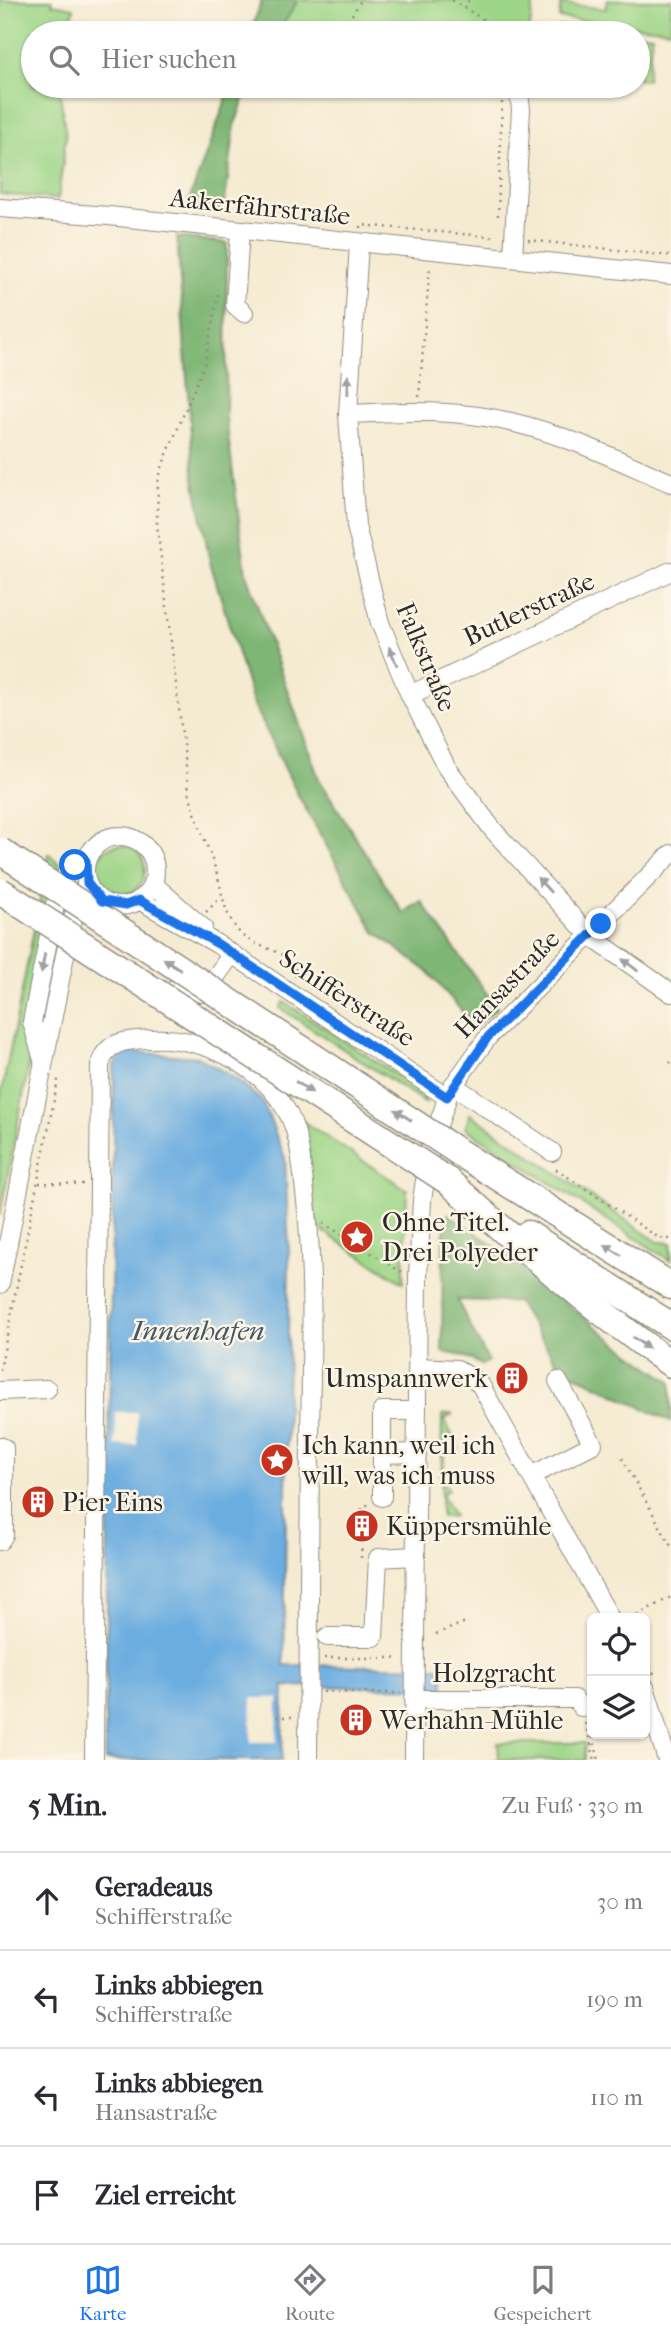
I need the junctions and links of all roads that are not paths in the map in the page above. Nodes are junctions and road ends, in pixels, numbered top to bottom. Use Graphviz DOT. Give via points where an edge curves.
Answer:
graph roads {
  1 [pos="516,98"];
  2 [pos="0,208"];
  3 [pos="240,231"];
  4 [pos="359,244"];
  5 [pos="513,258"];
  6 [pos="671,275"];
  7 [pos="244,313"];
  8 [pos="348,414"];
  9 [pos="671,484"];
  10 [pos="671,571"];
  11 [pos="410,695"];
  12 [pos="0,851"];
  13 [pos="671,854"];
  14 [pos="86,861"];
  15 [pos="87,883"];
  16 [pos="152,883"];
  17 [pos="0,891"];
  18 [pos="139,900"];
  19 [pos="102,901"];
  20 [pos="590,936"];
  21 [pos="225,949"];
  22 [pos="64,960"];
  23 [pos="105,969"];
  24 [pos="671,993"];
  25 [pos="43,1061"];
  26 [pos="450,1091"];
  27 [pos="552,1152"];
  28 [pos="448,1181"];
  29 [pos="0,1284"];
  30 [pos="671,1286"];
  31 [pos="671,1326"];
  32 [pos="671,1364"];
  33 [pos="418,1367"];
  34 [pos="558,1381"];
  35 [pos="47,1389"];
  36 [pos="0,1391"];
  37 [pos="417,1411"];
  38 [pos="0,1446"];
  39 [pos="417,1453"];
  40 [pos="382,1454"];
  41 [pos="531,1476"];
  42 [pos="382,1497"];
  43 [pos="0,1541"];
  44 [pos="416,1556"];
  45 [pos="607,1613"];
  46 [pos="327,1637"];
  47 [pos="412,1695"];
  48 [pos="584,1708"];
  49 [pos="650,1708"];
  50 [pos="89,1757"];
  51 [pos="307,1760"];
  52 [pos="414,1760"];
  53 [pos="667,1760"];
  1 -- 5 [label="street" via="522,109"];
  2 -- 3 [label="street, Aakerfährstraße"];
  3 -- 4 [label="street, Aakerfährstraße"];
  3 -- 7 [label="street" via="236,306"];
  4 -- 5 [label="street, Aakerfährstraße"];
  8 -- 4 [label="street, Falkstraße, one-way"];
  5 -- 6 [label="street, Aakerfährstraße"];
  8 -- 9 [label="street" via="418,411 514,422 583,445"];
  11 -- 8 [label="street, Falkstraße, one-way" via="380,623 356,526"];
  10 -- 11 [label="street, Butlerstraße"];
  20 -- 11 [label="street, Falkstraße, one-way" via="493,830 447,768"];
  30 -- 12 [label="highway, one-way, bridge"];
  13 -- 20 [label="street, Hansastraße"];
  14 -- 15 [label="street"];
  14 -- 16 [label="street" via="99,843 125,836 148,850 153,862"];
  14 -- 25 [label="street, one-way" via="68,871 57,895 32,1022"];
  15 -- 19 [label="street"];
  15 -- 22 [label="street" via="76,905"];
  16 -- 18 [label="street"];
  16 -- 21 [label="street, Schifferstraße"];
  17 -- 28 [label="highway, one-way, bridge"];
  18 -- 19 [label="street" via="126,905"];
  18 -- 21 [label="street, Schifferstraße"];
  19 -- 22 [label="street" via="82,919"];
  24 -- 20 [label="street, Falkstraße, one-way"];
  20 -- 26 [label="street, Hansastraße" via="488,1037"];
  21 -- 23 [label="street" via="204,993 140,988"];
  21 -- 26 [label="street, Schifferstraße"];
  22 -- 25 [label="street"];
  25 -- 29 [label="street"];
  26 -- 27 [label="street, Schifferstraße"];
  26 -- 33 [label="street, Hansastraße" via="430,1149 422,1200"];
  28 -- 31 [label="highway"];
  28 -- 32 [label="highway, one-way" via="601,1314"];
  33 -- 37 [label="street, Hansastraße"];
  33 -- 41 [label="street" via="457,1369 475,1378"];
  34 -- 41 [label="street" via="593,1444"];
  35 -- 36 [label="street"];
  37 -- 39 [label="street, Hansastraße"];
  37 -- 40 [label="street" via="382,1411"];
  38 -- 43 [label="street" via="4,1448 4,1535"];
  39 -- 40 [label="street"];
  39 -- 44 [label="street, Hansastraße"];
  40 -- 42 [label="street"];
  41 -- 45 [label="street"];
  44 -- 46 [label="street" via="378,1558 374,1637"];
  44 -- 47 [label="street, Hansastraße"];
  47 -- 48 [label="street, Holzgracht"];
  47 -- 52 [label="street, Hansastraße"];
  49 -- 53 [label="street"];
  50 -- 51 [label="street" via="100,1066 105,1053 127,1040 183,1041 236,1060 285,1107 301,1159 312,1258"];
}
